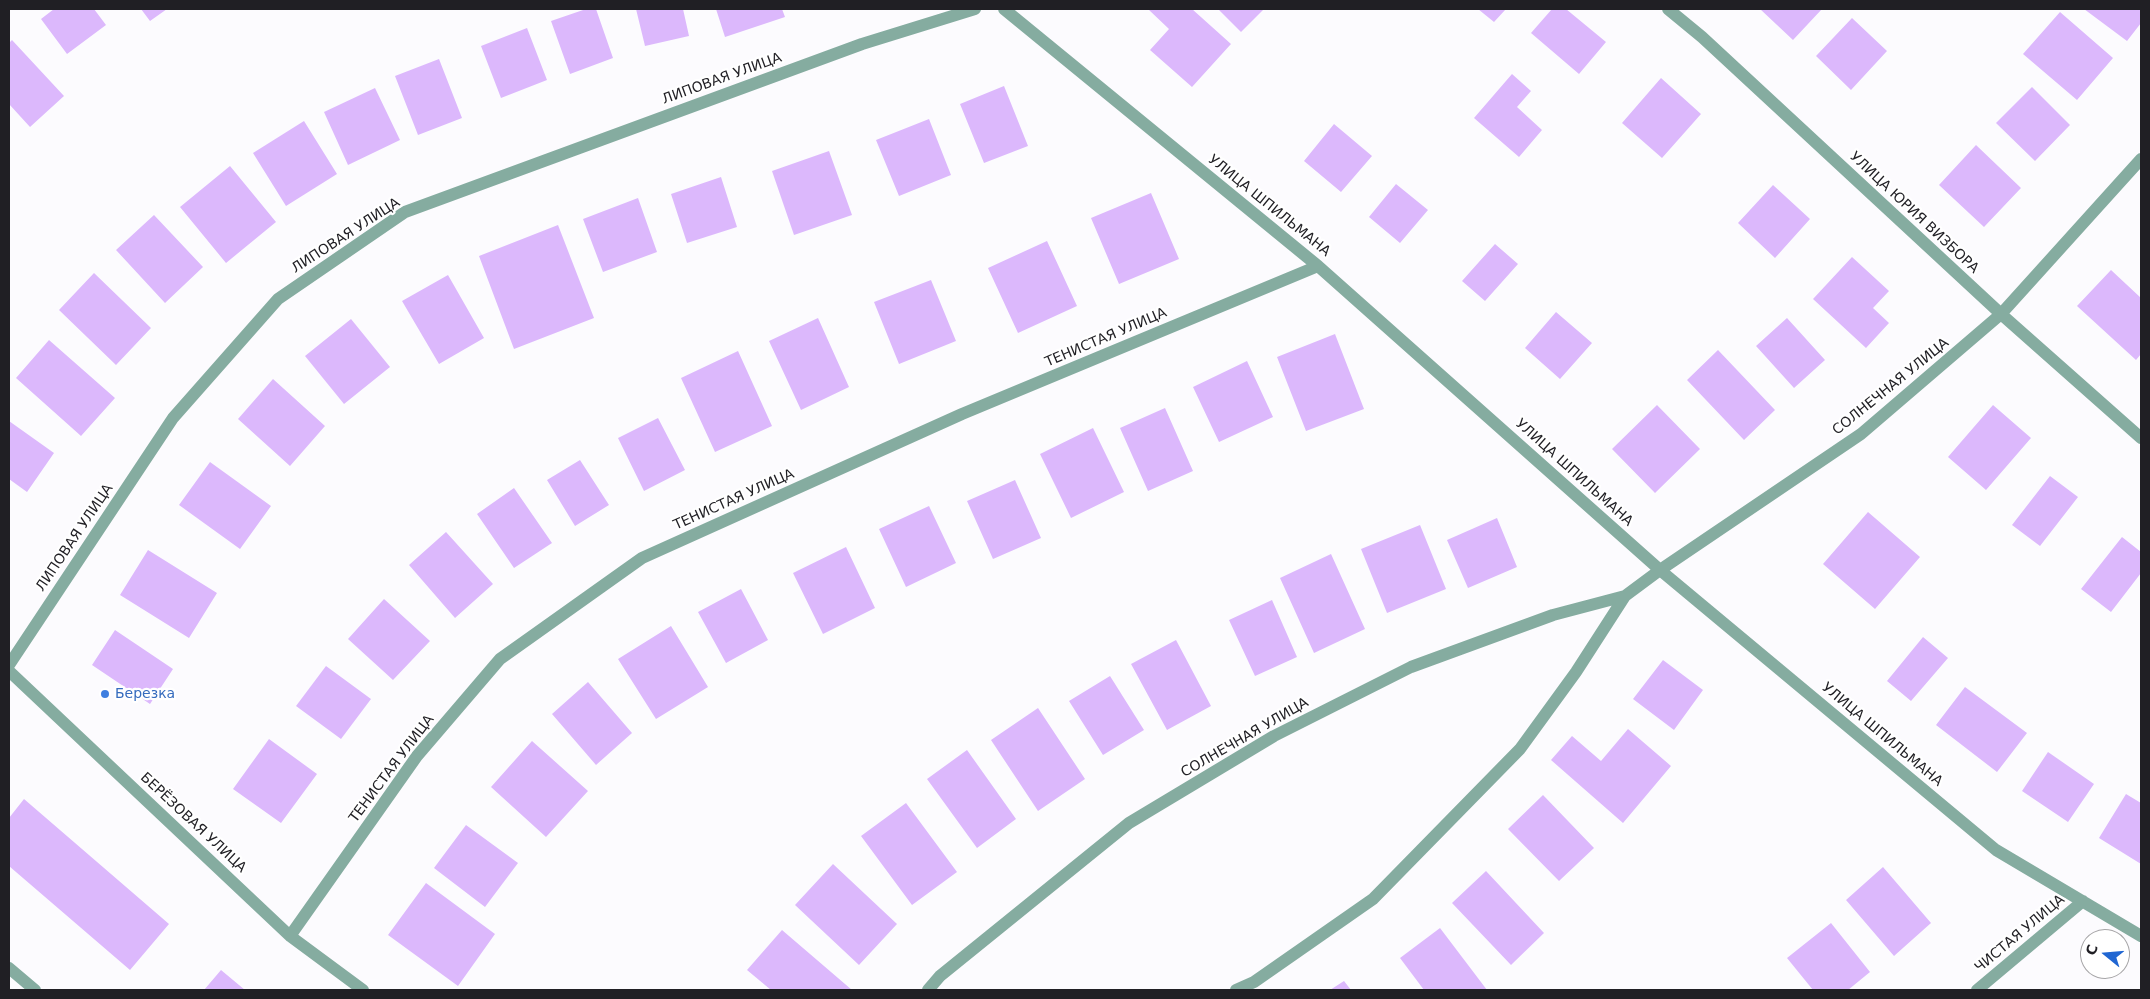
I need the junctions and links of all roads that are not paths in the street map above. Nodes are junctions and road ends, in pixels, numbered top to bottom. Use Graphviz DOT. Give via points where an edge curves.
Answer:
graph roads {
  1 [pos="975,9"];
  2 [pos="1004,9"];
  3 [pos="1668,9"];
  4 [pos="2141,159"];
  5 [pos="1318,266"];
  6 [pos="2001,314"];
  7 [pos="2141,438"];
  8 [pos="1660,570"];
  9 [pos="1625,596"];
  10 [pos="9,665"];
  11 [pos="9,671"];
  12 [pos="2083,901"];
  13 [pos="290,936"];
  14 [pos="2141,936"];
  15 [pos="9,968"];
  16 [pos="36,990"];
  17 [pos="362,990"];
  18 [pos="928,990"];
  19 [pos="1236,990"];
  20 [pos="1977,990"];
  1 -- 10 [label="street, ЛИПОВАЯ УЛИЦА" via="862,44 397,218 278,299 180,410"];
  2 -- 5 [label="street, УЛИЦА ШПИЛЬМАНА"];
  3 -- 6 [label="street, УЛИЦА ЮРИЯ ВИЗБОРА"];
  4 -- 6 [label="street, СОЛНЕЧНАЯ УЛИЦА"];
  5 -- 8 [label="street, УЛИЦА ШПИЛЬМАНА"];
  5 -- 13 [label="street, ТЕНИСТАЯ УЛИЦА" via="962,414 642,558 500,659 417,756"];
  6 -- 7 [label="street, УЛИЦА ЮРИЯ ВИЗБОРА"];
  6 -- 8 [label="street, СОЛНЕЧНАЯ УЛИЦА" via="1861,434"];
  8 -- 9 [label="street, СОЛНЕЧНАЯ УЛИЦА"];
  8 -- 12 [label="street, УЛИЦА ШПИЛЬМАНА" via="1996,850"];
  9 -- 18 [label="street, СОЛНЕЧНАЯ УЛИЦА" via="1553,615 1411,668 1274,736 1130,823 940,976"];
  9 -- 19 [label="street, СОЛНЕЧНАЯ УЛИЦА" via="1576,672 1520,749 1380,891 1254,982"];
  11 -- 13 [label="street, БЕРЁЗОВАЯ УЛИЦА"];
  12 -- 14 [label="street, УЛИЦА ШПИЛЬМАНА"];
  12 -- 20 [label="street, ЧИСТАЯ УЛИЦА"];
  13 -- 17 [label="street, БЕРЁЗОВАЯ УЛИЦА"];
  15 -- 16 [label="street"];
}
